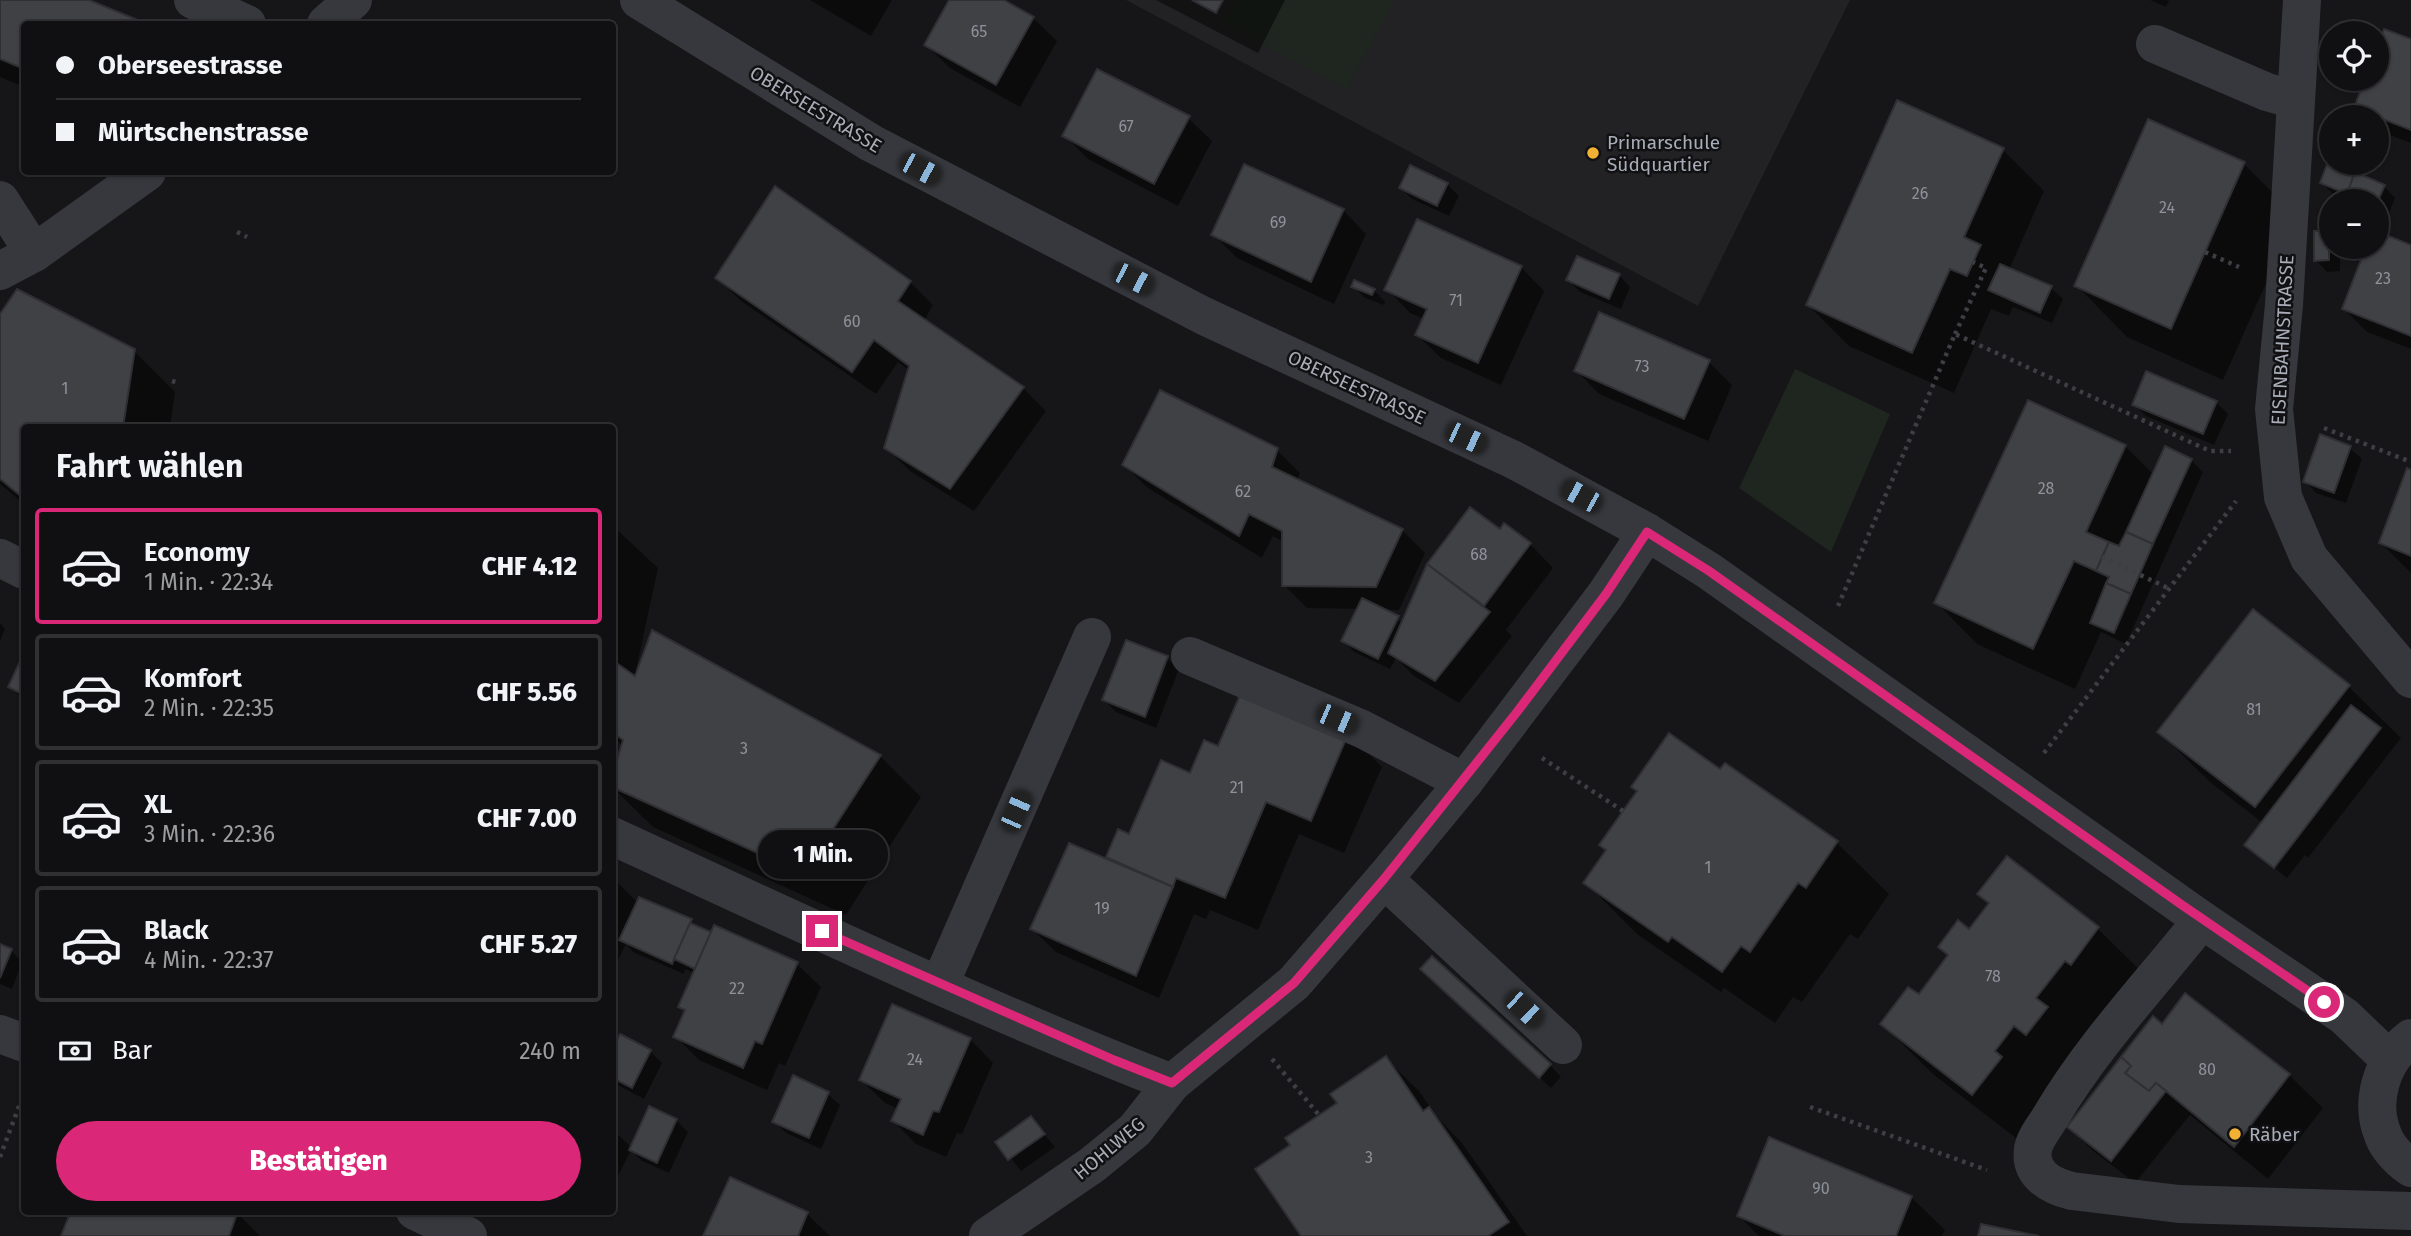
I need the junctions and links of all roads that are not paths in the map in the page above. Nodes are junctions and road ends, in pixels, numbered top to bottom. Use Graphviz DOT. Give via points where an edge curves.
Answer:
graph roads {
  1 [pos="193,0"];
  2 [pos="353,0"];
  3 [pos="639,0"];
  4 [pos="2302,0"];
  5 [pos="240,21"];
  6 [pos="329,21"];
  7 [pos="2155,44"];
  8 [pos="2295,100"];
  9 [pos="143,175"];
  10 [pos="0,201"];
  11 [pos="34,253"];
  12 [pos="0,271"];
  13 [pos="1647,532"];
  14 [pos="0,558"];
  15 [pos="21,568"];
  16 [pos="1092,637"];
  17 [pos="1190,656"];
  18 [pos="2411,679"];
  19 [pos="1464,782"];
  20 [pos="616,838"];
  21 [pos="1384,879"];
  22 [pos="2202,920"];
  23 [pos="940,984"];
  24 [pos="0,1034"];
  25 [pos="21,1042"];
  26 [pos="1563,1045"];
  27 [pos="2400,1049"];
  28 [pos="1172,1083"];
  29 [pos="2411,1168"];
  30 [pos="2411,1211"];
  31 [pos="423,1215"];
  32 [pos="468,1236"];
  33 [pos="988,1236"];
  1 -- 5 [label="street"];
  2 -- 6 [label="street"];
  3 -- 13 [label="street, OBERSEESTRASSE" via="871,144 1204,316 1514,460"];
  4 -- 8 [label="street, EISENBAHNSTRASSE"];
  7 -- 8 [label="street"];
  8 -- 18 [label="street, EISENBAHNSTRASSE" via="2274,409 2283,497 2309,558"];
  9 -- 11 [label="street"];
  10 -- 11 [label="street"];
  11 -- 12 [label="street"];
  13 -- 19 [label="street, HOHLWEG" via="1606,594"];
  13 -- 22 [label="street, OBERSEESTRASSE" via="1709,571"];
  14 -- 15 [label="street"];
  16 -- 23 [label="street"];
  17 -- 19 [label="street" via="1362,729"];
  19 -- 21 [label="street, HOHLWEG"];
  20 -- 23 [label="street"];
  21 -- 26 [label="street"];
  21 -- 28 [label="street, HOHLWEG" via="1294,983"];
  22 -- 27 [label="street, OBERSEESTRASSE"];
  22 -- 30 [label="street" via="2074,1078 2033,1147 2033,1163 2040,1176 2055,1187 2072,1191 2179,1203"];
  23 -- 28 [label="street"];
  24 -- 25 [label="street"];
  27 -- 29 [label="street" via="2379,1084 2377,1110 2383,1136"];
  28 -- 33 [label="street, HOHLWEG" via="1135,1130"];
  31 -- 32 [label="street"];
}
